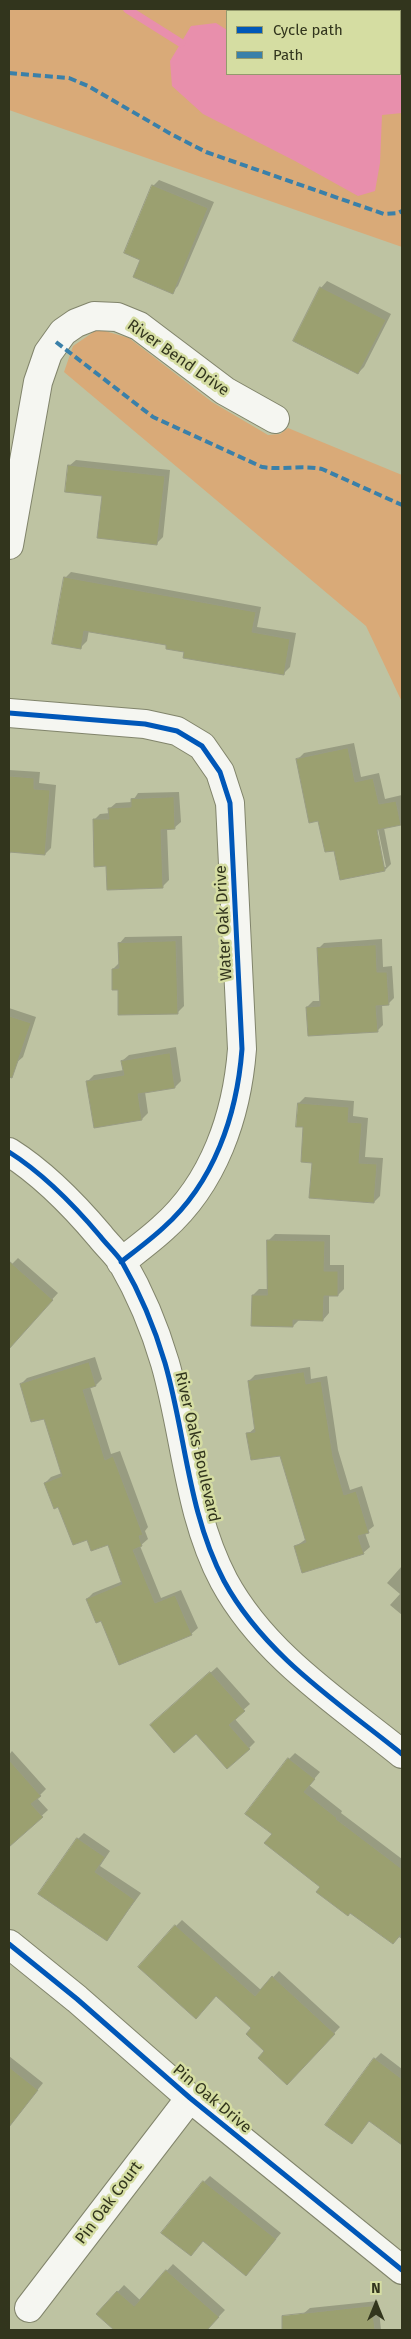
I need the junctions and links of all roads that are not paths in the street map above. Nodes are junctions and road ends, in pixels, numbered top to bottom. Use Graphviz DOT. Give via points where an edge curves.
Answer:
graph roads {
  1 [pos="275,419"];
  2 [pos="9,546"];
  3 [pos="9,713"];
  4 [pos="9,1152"];
  5 [pos="121,1262"];
  6 [pos="402,1754"];
  7 [pos="9,1944"];
  8 [pos="190,2098"];
  9 [pos="402,2270"];
  10 [pos="29,2308"];
  1 -- 2 [label="street, River Bend Drive" via="225,391 139,326 117,317 94,316 76,324 63,332 48,353 38,382"];
  3 -- 5 [label="street, Water Oak Drive" via="144,724 177,731 202,746 220,772 230,803 242,1049 233,1111 214,1161 195,1192 164,1227"];
  4 -- 5 [label="street, River Oaks Boulevard" via="70,1200"];
  5 -- 6 [label="street, River Oaks Boulevard" via="146,1311 165,1363 193,1500 207,1543 225,1582 252,1624 284,1658"];
  7 -- 8 [label="street, Pin Oak Drive"];
  8 -- 9 [label="street, Pin Oak Drive"];
  8 -- 10 [label="street, Pin Oak Court"];
}
